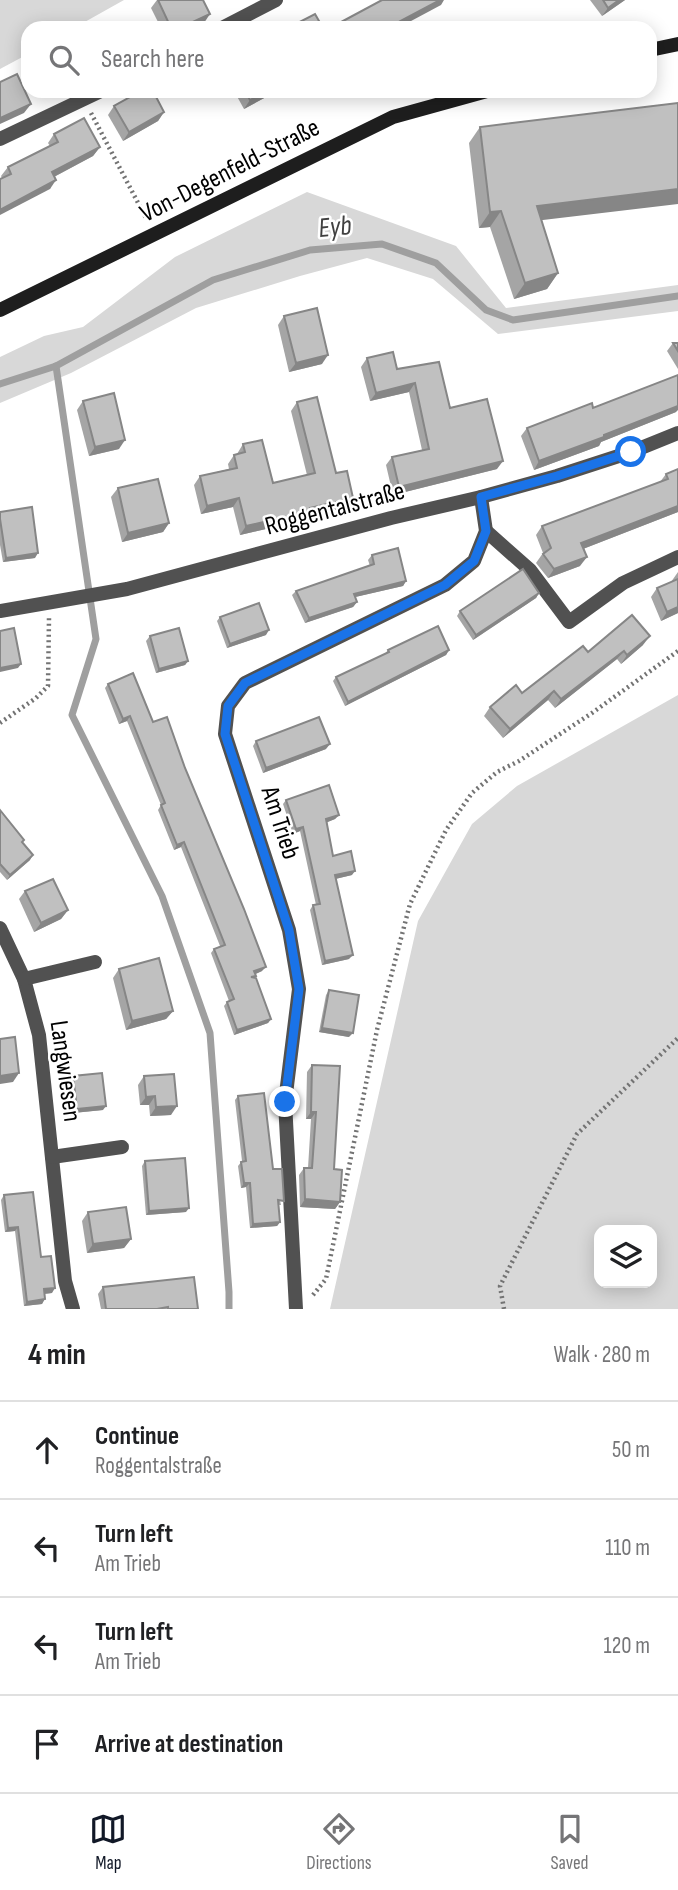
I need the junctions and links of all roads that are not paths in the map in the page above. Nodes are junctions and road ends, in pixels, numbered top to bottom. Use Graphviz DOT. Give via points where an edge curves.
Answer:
graph roads {
  1 [pos="276,0"];
  2 [pos="236,21"];
  3 [pos="678,44"];
  4 [pos="657,48"];
  5 [pos="88,98"];
  6 [pos="462,98"];
  7 [pos="0,139"];
  8 [pos="0,310"];
  9 [pos="678,433"];
  10 [pos="481,497"];
  11 [pos="486,531"];
  12 [pos="678,557"];
  13 [pos="0,611"];
  14 [pos="0,928"];
  15 [pos="95,962"];
  16 [pos="24,979"];
  17 [pos="122,1147"];
  18 [pos="52,1157"];
  19 [pos="73,1309"];
  20 [pos="296,1309"];
  1 -- 2 [label="street"];
  3 -- 4 [label="main road"];
  5 -- 7 [label="street"];
  6 -- 8 [label="main road, Von-Degenfeld-Straße" via="393,117"];
  9 -- 10 [label="street, Roggentalstraße" via="631,452"];
  10 -- 11 [label="street"];
  10 -- 13 [label="street, Roggentalstraße" via="127,590"];
  11 -- 12 [label="street" via="530,570 569,622 623,583"];
  11 -- 20 [label="street, Am Trieb" via="474,561 445,585 245,683 228,706 225,734 289,930 299,989 285,1102"];
  14 -- 16 [label="street, Langwiesen"];
  15 -- 16 [label="street"];
  16 -- 18 [label="street, Langwiesen" via="39,1035"];
  17 -- 18 [label="street"];
  18 -- 19 [label="street, Langwiesen" via="65,1281"];
}
